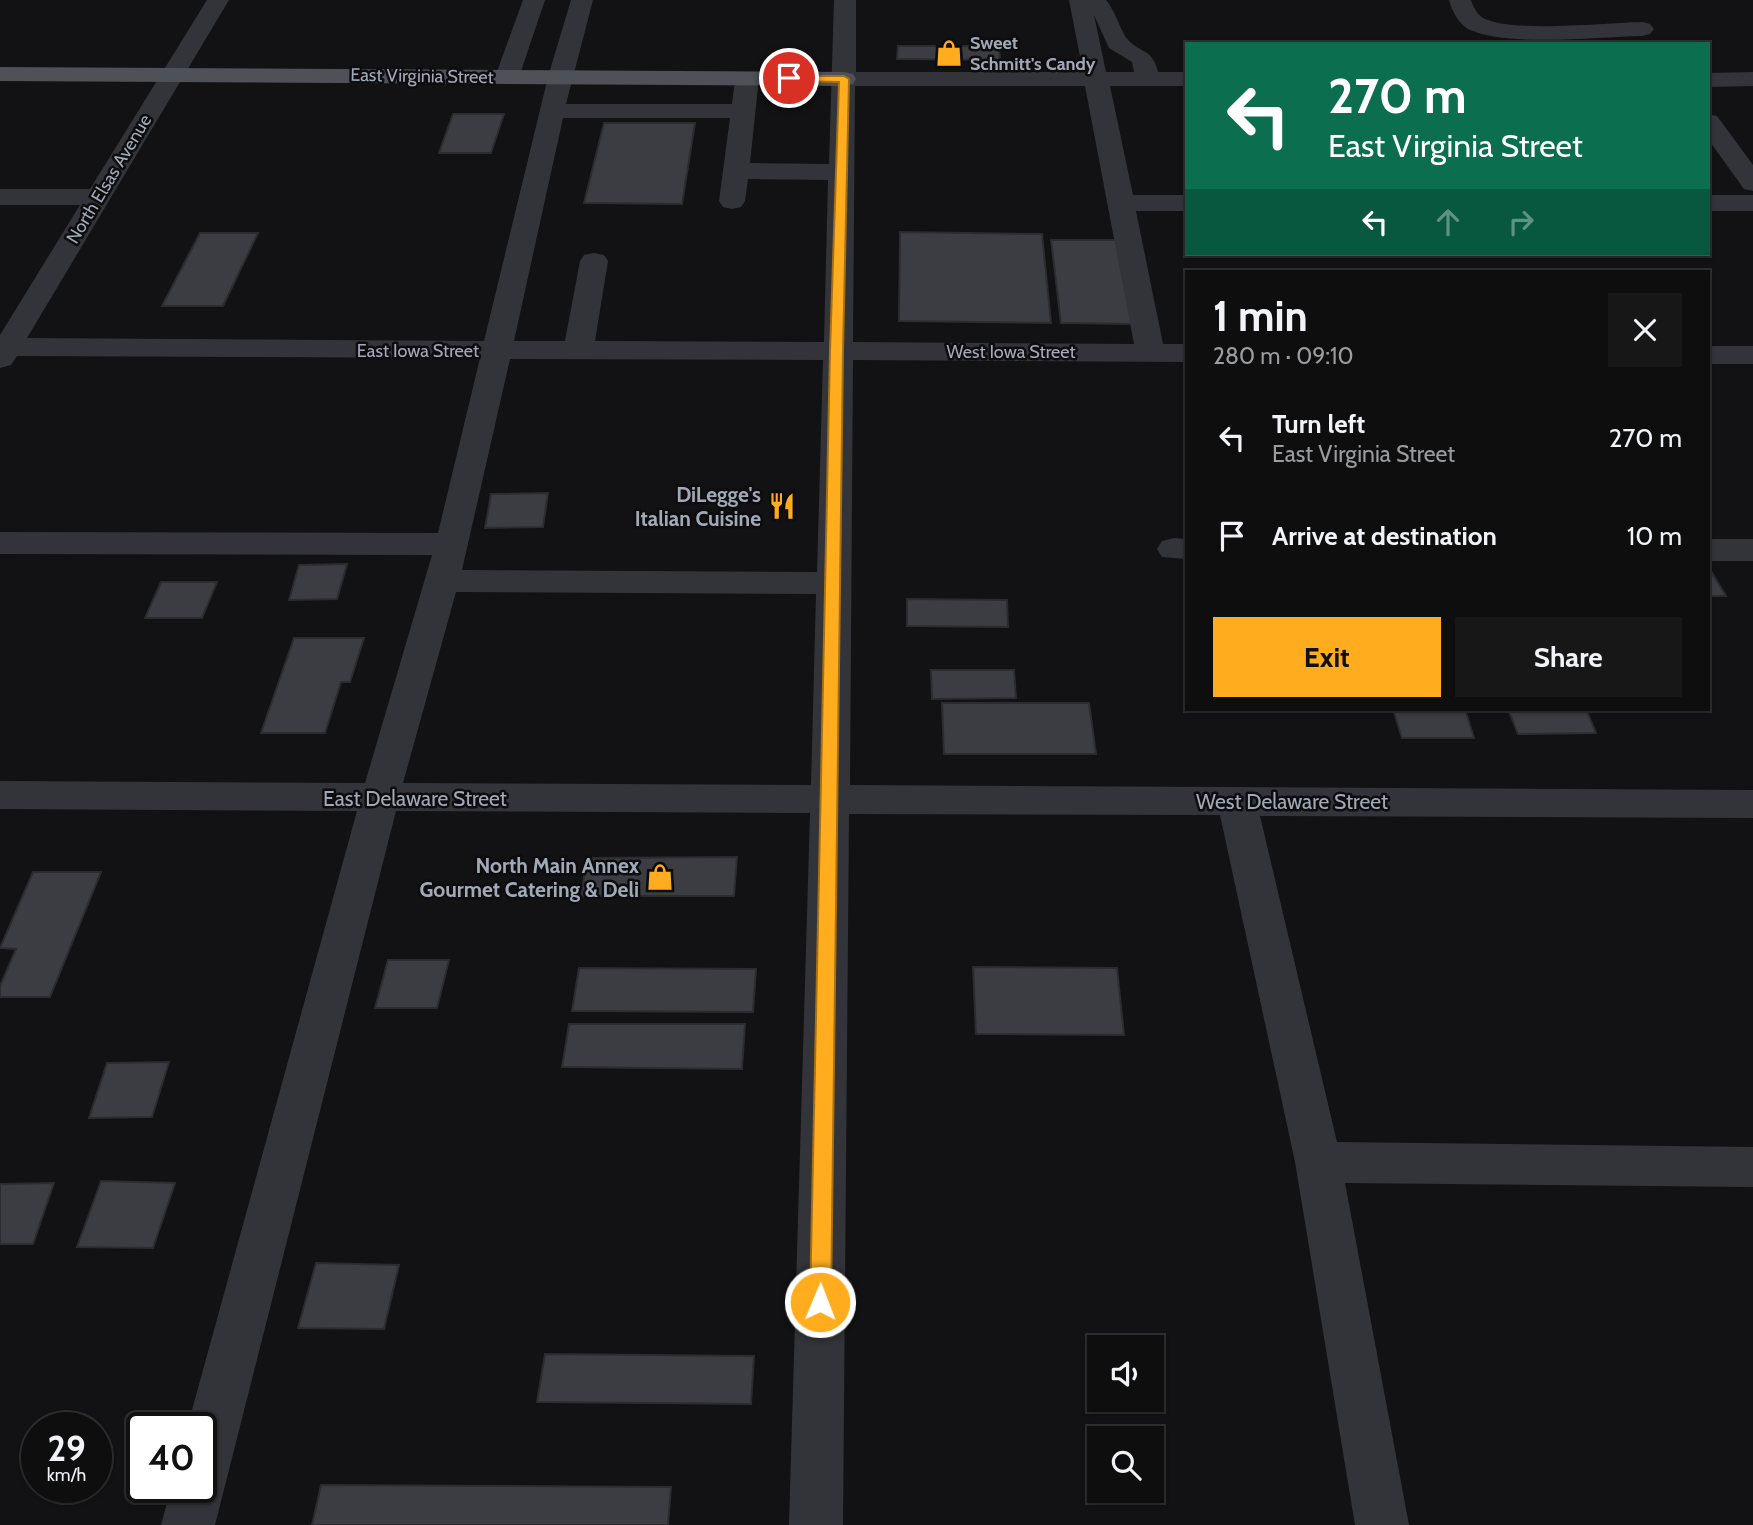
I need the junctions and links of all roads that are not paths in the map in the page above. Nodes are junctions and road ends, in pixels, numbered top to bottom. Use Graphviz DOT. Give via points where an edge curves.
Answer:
graph roads {
  1 [pos="218,0"];
  2 [pos="534,0"];
  3 [pos="582,0"];
  4 [pos="845,0"];
  5 [pos="1080,0"];
  6 [pos="1094,0"];
  7 [pos="1460,0"];
  8 [pos="1641,27"];
  9 [pos="0,74"];
  10 [pos="173,74"];
  11 [pos="507,76"];
  12 [pos="560,77"];
  13 [pos="748,78"];
  14 [pos="844,79"];
  15 [pos="1097,79"];
  16 [pos="1148,79"];
  17 [pos="1185,79"];
  18 [pos="1753,79"];
  19 [pos="1710,80"];
  20 [pos="562,111"];
  21 [pos="732,111"];
  22 [pos="1710,124"];
  23 [pos="736,171"];
  24 [pos="842,172"];
  25 [pos="1753,183"];
  26 [pos="0,197"];
  27 [pos="98,197"];
  28 [pos="732,201"];
  29 [pos="1121,203"];
  30 [pos="1185,203"];
  31 [pos="1710,203"];
  32 [pos="1753,203"];
  33 [pos="594,261"];
  34 [pos="2,351"];
  35 [pos="836,351"];
  36 [pos="499,352"];
  37 [pos="578,352"];
  38 [pos="1150,352"];
  39 [pos="1185,353"];
  40 [pos="1710,355"];
  41 [pos="1753,355"];
  42 [pos="0,543"];
  43 [pos="452,544"];
  44 [pos="1710,550"];
  45 [pos="1753,550"];
  46 [pos="442,581"];
  47 [pos="834,583"];
  48 [pos="0,795"];
  49 [pos="380,797"];
  50 [pos="830,800"];
  51 [pos="1237,801"];
  52 [pos="1753,804"];
  53 [pos="1318,1162"];
  54 [pos="1753,1167"];
  55 [pos="217,1414"];
  56 [pos="194,1503"];
  57 [pos="188,1525"];
  58 [pos="816,1525"];
  59 [pos="1382,1525"];
  1 -- 10 [label="street, North Elsas Avenue"];
  2 -- 11 [label="street"];
  3 -- 12 [label="street"];
  4 -- 14 [label="street"];
  5 -- 15 [label="street"];
  6 -- 16 [label="street" via="1105,13 1117,43 1143,59"];
  7 -- 8 [label="street" via="1472,21 1482,26"];
  9 -- 10 [label="main road, East Virginia Street"];
  10 -- 11 [label="main road, East Virginia Street"];
  10 -- 27 [label="street, North Elsas Avenue"];
  11 -- 12 [label="main road, East Virginia Street"];
  12 -- 13 [label="main road, East Virginia Street"];
  12 -- 20 [label="street"];
  13 -- 14 [label="main road, East Virginia Street"];
  13 -- 21 [label="street"];
  14 -- 15 [label="street"];
  14 -- 24 [label="street"];
  15 -- 16 [label="street"];
  15 -- 29 [label="street"];
  16 -- 17 [label="street"];
  18 -- 19 [label="street"];
  20 -- 21 [label="street" via="608,121 705,120"];
  20 -- 36 [label="street"];
  21 -- 23 [label="street"];
  22 -- 25 [label="street"];
  23 -- 24 [label="street"];
  23 -- 28 [label="street"];
  24 -- 35 [label="street"];
  26 -- 27 [label="street"];
  27 -- 34 [label="street, North Elsas Avenue"];
  29 -- 30 [label="street"];
  29 -- 38 [label="street"];
  31 -- 32 [label="street"];
  33 -- 37 [label="street"];
  34 -- 36 [label="street, East Iowa Street"];
  35 -- 37 [label="street, East Iowa Street"];
  35 -- 38 [label="street, West Iowa Street"];
  35 -- 47 [label="street"];
  36 -- 37 [label="street, East Iowa Street"];
  36 -- 43 [label="street"];
  38 -- 39 [label="street, West Iowa Street"];
  40 -- 41 [label="street"];
  42 -- 43 [label="street"];
  43 -- 46 [label="street"];
  44 -- 45 [label="street"];
  46 -- 47 [label="street"];
  46 -- 49 [label="street"];
  47 -- 50 [label="street"];
  48 -- 49 [label="street, East Delaware Street"];
  49 -- 50 [label="street, East Delaware Street"];
  49 -- 55 [label="street"];
  50 -- 51 [label="street, West Delaware Street"];
  50 -- 58 [label="street"];
  51 -- 52 [label="street, West Delaware Street"];
  51 -- 53 [label="street"];
  53 -- 54 [label="street"];
  53 -- 59 [label="street"];
  56 -- 57 [label="street"];
}
